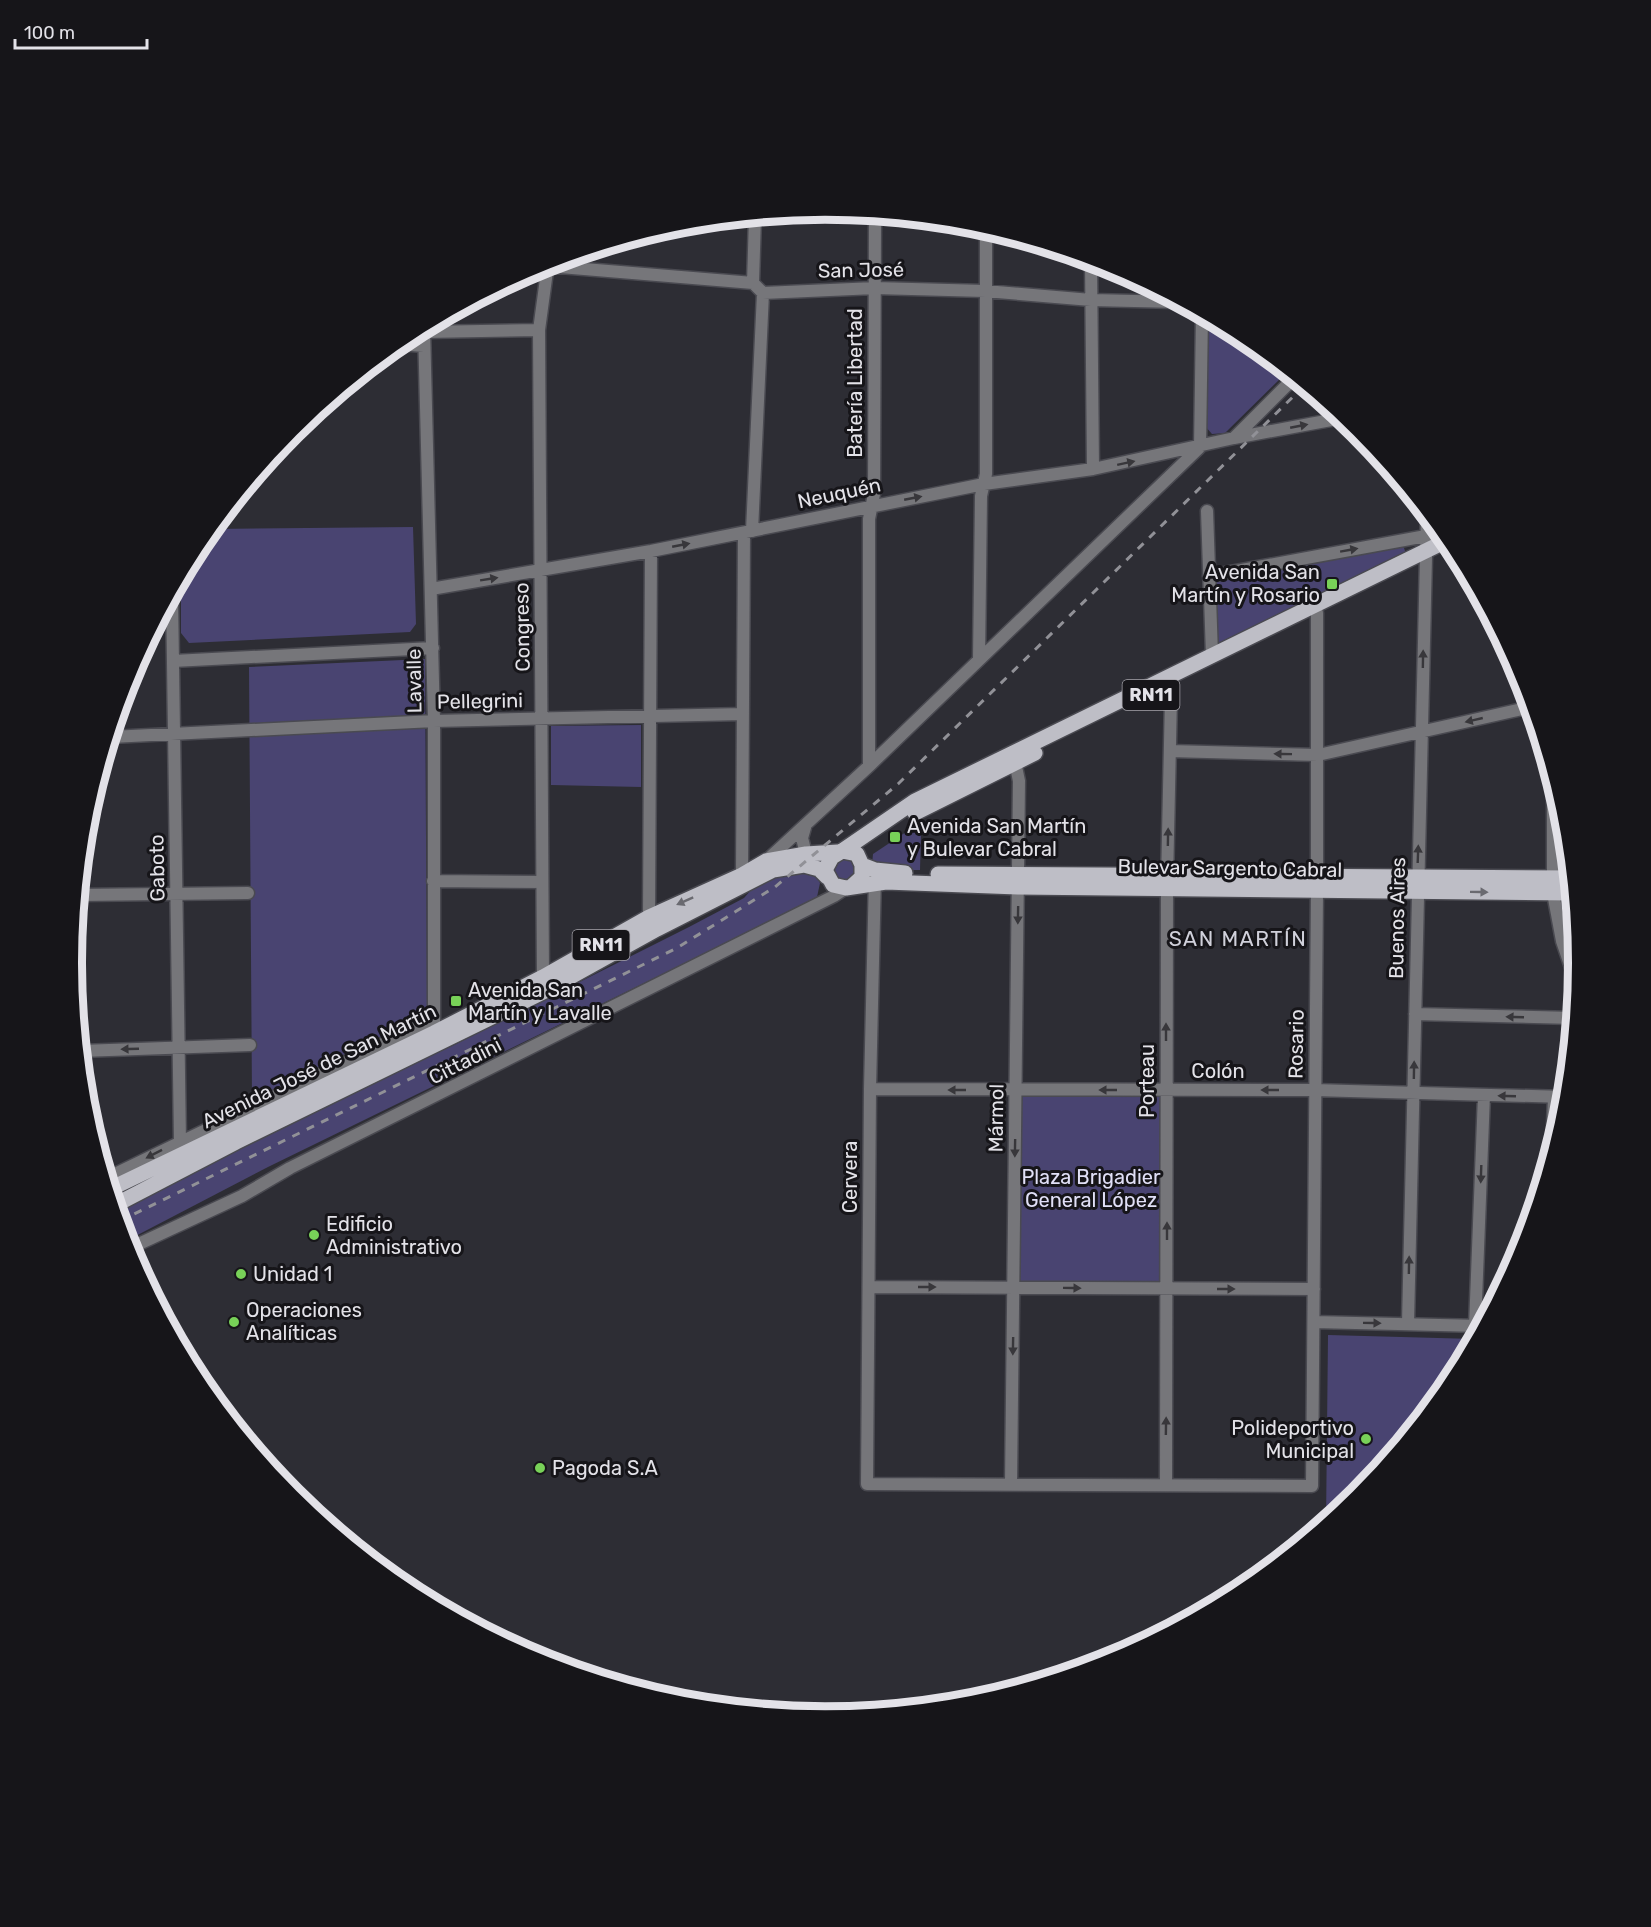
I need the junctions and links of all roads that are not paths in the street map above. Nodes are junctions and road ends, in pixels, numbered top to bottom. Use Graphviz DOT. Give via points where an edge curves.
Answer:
graph roads {
  1 [pos="875,222"];
  2 [pos="755,224"];
  3 [pos="986,239"];
  4 [pos="569,267"];
  5 [pos="1091,270"];
  6 [pos="547,275"];
  7 [pos="753,283"];
  8 [pos="875,288"];
  9 [pos="986,291"];
  10 [pos="763,293"];
  11 [pos="1091,300"];
  12 [pos="1163,302"];
  13 [pos="1202,323"];
  14 [pos="438,330"];
  15 [pos="539,330"];
  16 [pos="424,339"];
  17 [pos="414,345"];
  18 [pos="424,346"];
  19 [pos="1289,383"];
  20 [pos="1331,420"];
  21 [pos="1234,438"];
  22 [pos="1200,447"];
  23 [pos="1093,469"];
  24 [pos="984,484"];
  25 [pos="872,505"];
  26 [pos="1207,511"];
  27 [pos="1426,527"];
  28 [pos="748,532"];
  29 [pos="1396,542"];
  30 [pos="1438,544"];
  31 [pos="1440,547"];
  32 [pos="1426,549"];
  33 [pos="651,551"];
  34 [pos="1402,561"];
  35 [pos="541,570"];
  36 [pos="1209,576"];
  37 [pos="431,589"];
  38 [pos="1315,609"];
  39 [pos="171,613"];
  40 [pos="433,648"];
  41 [pos="1212,655"];
  42 [pos="979,660"];
  43 [pos="173,661"];
  44 [pos="1167,682"];
  45 [pos="1523,708"];
  46 [pos="743,714"];
  47 [pos="648,717"];
  48 [pos="543,719"];
  49 [pos="434,722"];
  50 [pos="1422,732"];
  51 [pos="174,736"];
  52 [pos="118,737"];
  53 [pos="1170,751"];
  54 [pos="1318,755"];
  55 [pos="1014,757"];
  56 [pos="869,766"];
  57 [pos="1554,818"];
  58 [pos="808,820"];
  59 [pos="742,845"];
  60 [pos="840,852"];
  61 [pos="806,854"];
  62 [pos="765,861"];
  63 [pos="868,869"];
  64 [pos="742,875"];
  65 [pos="827,878"];
  66 [pos="433,881"];
  67 [pos="1018,881"];
  68 [pos="1563,881"];
  69 [pos="542,882"];
  70 [pos="1167,882"];
  71 [pos="1317,884"];
  72 [pos="1417,884"];
  73 [pos="1553,885"];
  74 [pos="848,887"];
  75 [pos="1564,889"];
  76 [pos="248,893"];
  77 [pos="177,894"];
  78 [pos="86,895"];
  79 [pos="817,904"];
  80 [pos="649,917"];
  81 [pos="1568,958"];
  82 [pos="545,984"];
  83 [pos="1415,1014"];
  84 [pos="1566,1018"];
  85 [pos="434,1026"];
  86 [pos="250,1045"];
  87 [pos="179,1048"];
  88 [pos="88,1051"];
  89 [pos="870,1089"];
  90 [pos="1016,1090"];
  91 [pos="1166,1090"];
  92 [pos="1314,1090"];
  93 [pos="1413,1092"];
  94 [pos="1484,1095"];
  95 [pos="1556,1097"];
  96 [pos="180,1142"];
  97 [pos="114,1175"];
  98 [pos="117,1186"];
  99 [pos="122,1202"];
  100 [pos="138,1244"];
  101 [pos="869,1287"];
  102 [pos="1013,1287"];
  103 [pos="1314,1289"];
  104 [pos="1168,1290"];
  105 [pos="1478,1318"];
  106 [pos="1314,1322"];
  107 [pos="1408,1323"];
  108 [pos="1474,1326"];
  109 [pos="1011,1484"];
  110 [pos="1166,1484"];
  1 -- 8 [label="street, Batería Libertad"];
  2 -- 7 [label="street"];
  3 -- 9 [label="street"];
  4 -- 7 [label="street"];
  5 -- 11 [label="street"];
  6 -- 15 [label="street, Congreso"];
  7 -- 10 [label="street"];
  8 -- 9 [label="street, San José"];
  8 -- 10 [label="street, San José"];
  8 -- 25 [label="street, Batería Libertad"];
  9 -- 11 [label="street, San José"];
  9 -- 24 [label="street"];
  10 -- 28 [label="street"];
  11 -- 12 [label="street, San José"];
  11 -- 23 [label="street"];
  13 -- 22 [label="street"];
  14 -- 15 [label="street"];
  15 -- 35 [label="street, Congreso"];
  16 -- 18 [label="street, Lavalle"];
  17 -- 18 [label="street"];
  18 -- 37 [label="street, Lavalle"];
  19 -- 21 [label="street"];
  21 -- 20 [label="street, Neuquén, one-way"];
  21 -- 22 [label="street, Neuquén"];
  23 -- 22 [label="street, Neuquén, one-way"];
  22 -- 42 [label="street"];
  23 -- 24 [label="street, Neuquén"];
  25 -- 24 [label="street, Neuquén, one-way"];
  24 -- 42 [label="street"];
  25 -- 28 [label="street, Neuquén"];
  25 -- 56 [label="street, Batería Libertad"];
  26 -- 36 [label="street"];
  27 -- 32 [label="street, Buenos Aires"];
  33 -- 28 [label="street, Neuquén, one-way"];
  28 -- 46 [label="street"];
  29 -- 32 [label="street"];
  29 -- 34 [label="street" via="1406,554"];
  36 -- 29 [label="street, one-way"];
  30 -- 32 [label="main road, RN11"];
  31 -- 32 [label="main road, RN11"];
  32 -- 34 [label="main road, RN11"];
  32 -- 38 [label="main road, RN11"];
  50 -- 32 [label="street, Buenos Aires, one-way"];
  33 -- 35 [label="street, Neuquén"];
  33 -- 47 [label="street"];
  34 -- 38 [label="main road, RN11"];
  37 -- 35 [label="street, Neuquén, one-way"];
  35 -- 48 [label="street, Congreso"];
  36 -- 41 [label="street"];
  37 -- 40 [label="street, Lavalle"];
  38 -- 41 [label="main road, RN11"];
  38 -- 44 [label="main road, RN11"];
  38 -- 54 [label="street, Rosario"];
  39 -- 43 [label="street, Gaboto"];
  40 -- 43 [label="street"];
  40 -- 49 [label="street, Lavalle"];
  41 -- 44 [label="main road, RN11"];
  42 -- 56 [label="street"];
  43 -- 51 [label="street, Gaboto"];
  44 -- 53 [label="street, Porteau"];
  44 -- 55 [label="main road, RN11"];
  45 -- 50 [label="street, one-way"];
  46 -- 47 [label="street, Pellegrini"];
  46 -- 59 [label="street"];
  47 -- 48 [label="street, Pellegrini"];
  47 -- 80 [label="street"];
  48 -- 49 [label="street, Pellegrini"];
  48 -- 69 [label="street, Congreso"];
  49 -- 51 [label="street, Pellegrini"];
  49 -- 66 [label="street, Lavalle"];
  50 -- 54 [label="street"];
  72 -- 50 [label="street, Buenos Aires, one-way"];
  51 -- 52 [label="street, Pellegrini"];
  51 -- 77 [label="street, Gaboto"];
  54 -- 53 [label="street, one-way"];
  70 -- 53 [label="street, Porteau, one-way"];
  54 -- 71 [label="street, Rosario"];
  55 -- 60 [label="main road, RN11" via="915,801"];
  55 -- 63 [label="main road, RN11" via="921,809 872,843"];
  55 -- 67 [label="street, Mármol"];
  56 -- 58 [label="street"];
  57 -- 73 [label="street"];
  58 -- 61 [label="street" via="802,838"];
  58 -- 62 [label="street"];
  59 -- 62 [label="street" via="748,854"];
  59 -- 64 [label="street"];
  60 -- 61 [label="main road, Avenida José de San Martín / RN11"];
  60 -- 63 [label="main road" via="851,851"];
  60 -- 65 [label="main road" via="828,863"];
  61 -- 62 [label="main road, Avenida José de San Martín / RN11"];
  62 -- 64 [label="main road, Avenida José de San Martín / RN11"];
  63 -- 67 [label="main road, Bulevar Sargento Cabral"];
  63 -- 74 [label="main road, Bulevar Sargento Cabral"];
  63 -- 89 [label="street, Cervera"];
  64 -- 80 [label="main road, Avenida José de San Martín / RN11, one-way"];
  65 -- 74 [label="main road, RN11" via="833,885"];
  65 -- 79 [label="street" via="824,895"];
  65 -- 82 [label="main road, Avenida José de San Martín / RN11" via="819,869 804,865 772,870"];
  66 -- 69 [label="street"];
  66 -- 85 [label="street, Lavalle"];
  67 -- 70 [label="main road, Bulevar Sargento Cabral"];
  67 -- 90 [label="street, Mármol, one-way"];
  68 -- 73 [label="main road, Bulevar Sargento Cabral"];
  69 -- 82 [label="street, Congreso"];
  70 -- 71 [label="main road, Bulevar Sargento Cabral"];
  91 -- 70 [label="street, Porteau, one-way"];
  71 -- 72 [label="main road, Bulevar Sargento Cabral"];
  71 -- 92 [label="street, Rosario"];
  72 -- 73 [label="main road, Bulevar Sargento Cabral"];
  72 -- 83 [label="street, Buenos Aires"];
  73 -- 75 [label="main road, Bulevar Sargento Cabral"];
  73 -- 81 [label="street"];
  74 -- 79 [label="street, Cittadini"];
  76 -- 77 [label="street"];
  77 -- 78 [label="street"];
  77 -- 87 [label="street, Gaboto"];
  79 -- 100 [label="street, Cittadini" via="290,1168 242,1196"];
  80 -- 82 [label="main road, Avenida José de San Martín / RN11"];
  82 -- 85 [label="main road, Avenida José de San Martín / RN11"];
  82 -- 99 [label="main road, Avenida José de San Martín / RN11"];
  84 -- 83 [label="street, one-way"];
  93 -- 83 [label="street, Buenos Aires, one-way"];
  85 -- 96 [label="street"];
  85 -- 98 [label="main road, Avenida José de San Martín / RN11"];
  86 -- 87 [label="street"];
  87 -- 88 [label="street, one-way"];
  87 -- 96 [label="street, Gaboto"];
  90 -- 89 [label="street, Colón, one-way"];
  89 -- 101 [label="street, Cervera"];
  91 -- 90 [label="street, Colón, one-way"];
  90 -- 102 [label="street, Mármol, one-way"];
  92 -- 91 [label="street, Colón, one-way"];
  104 -- 91 [label="street, Porteau, one-way"];
  92 -- 93 [label="street, Colón"];
  92 -- 103 [label="street, Rosario"];
  93 -- 94 [label="street, Colón"];
  107 -- 93 [label="street, Buenos Aires, one-way"];
  95 -- 94 [label="street, Colón, one-way"];
  94 -- 105 [label="street, one-way"];
  96 -- 97 [label="street, one-way"];
  101 -- 102 [label="street, one-way"];
  101 -- 109 [label="street, Cervera" via="867,1484"];
  102 -- 104 [label="street, one-way"];
  102 -- 109 [label="street, Mármol, one-way"];
  104 -- 103 [label="street, one-way"];
  103 -- 106 [label="street, Rosario"];
  110 -- 104 [label="street, Porteau, one-way"];
  106 -- 107 [label="street, one-way"];
  106 -- 110 [label="street, Rosario" via="1312,1486"];
  107 -- 108 [label="street"];
  109 -- 110 [label="street"];
}
